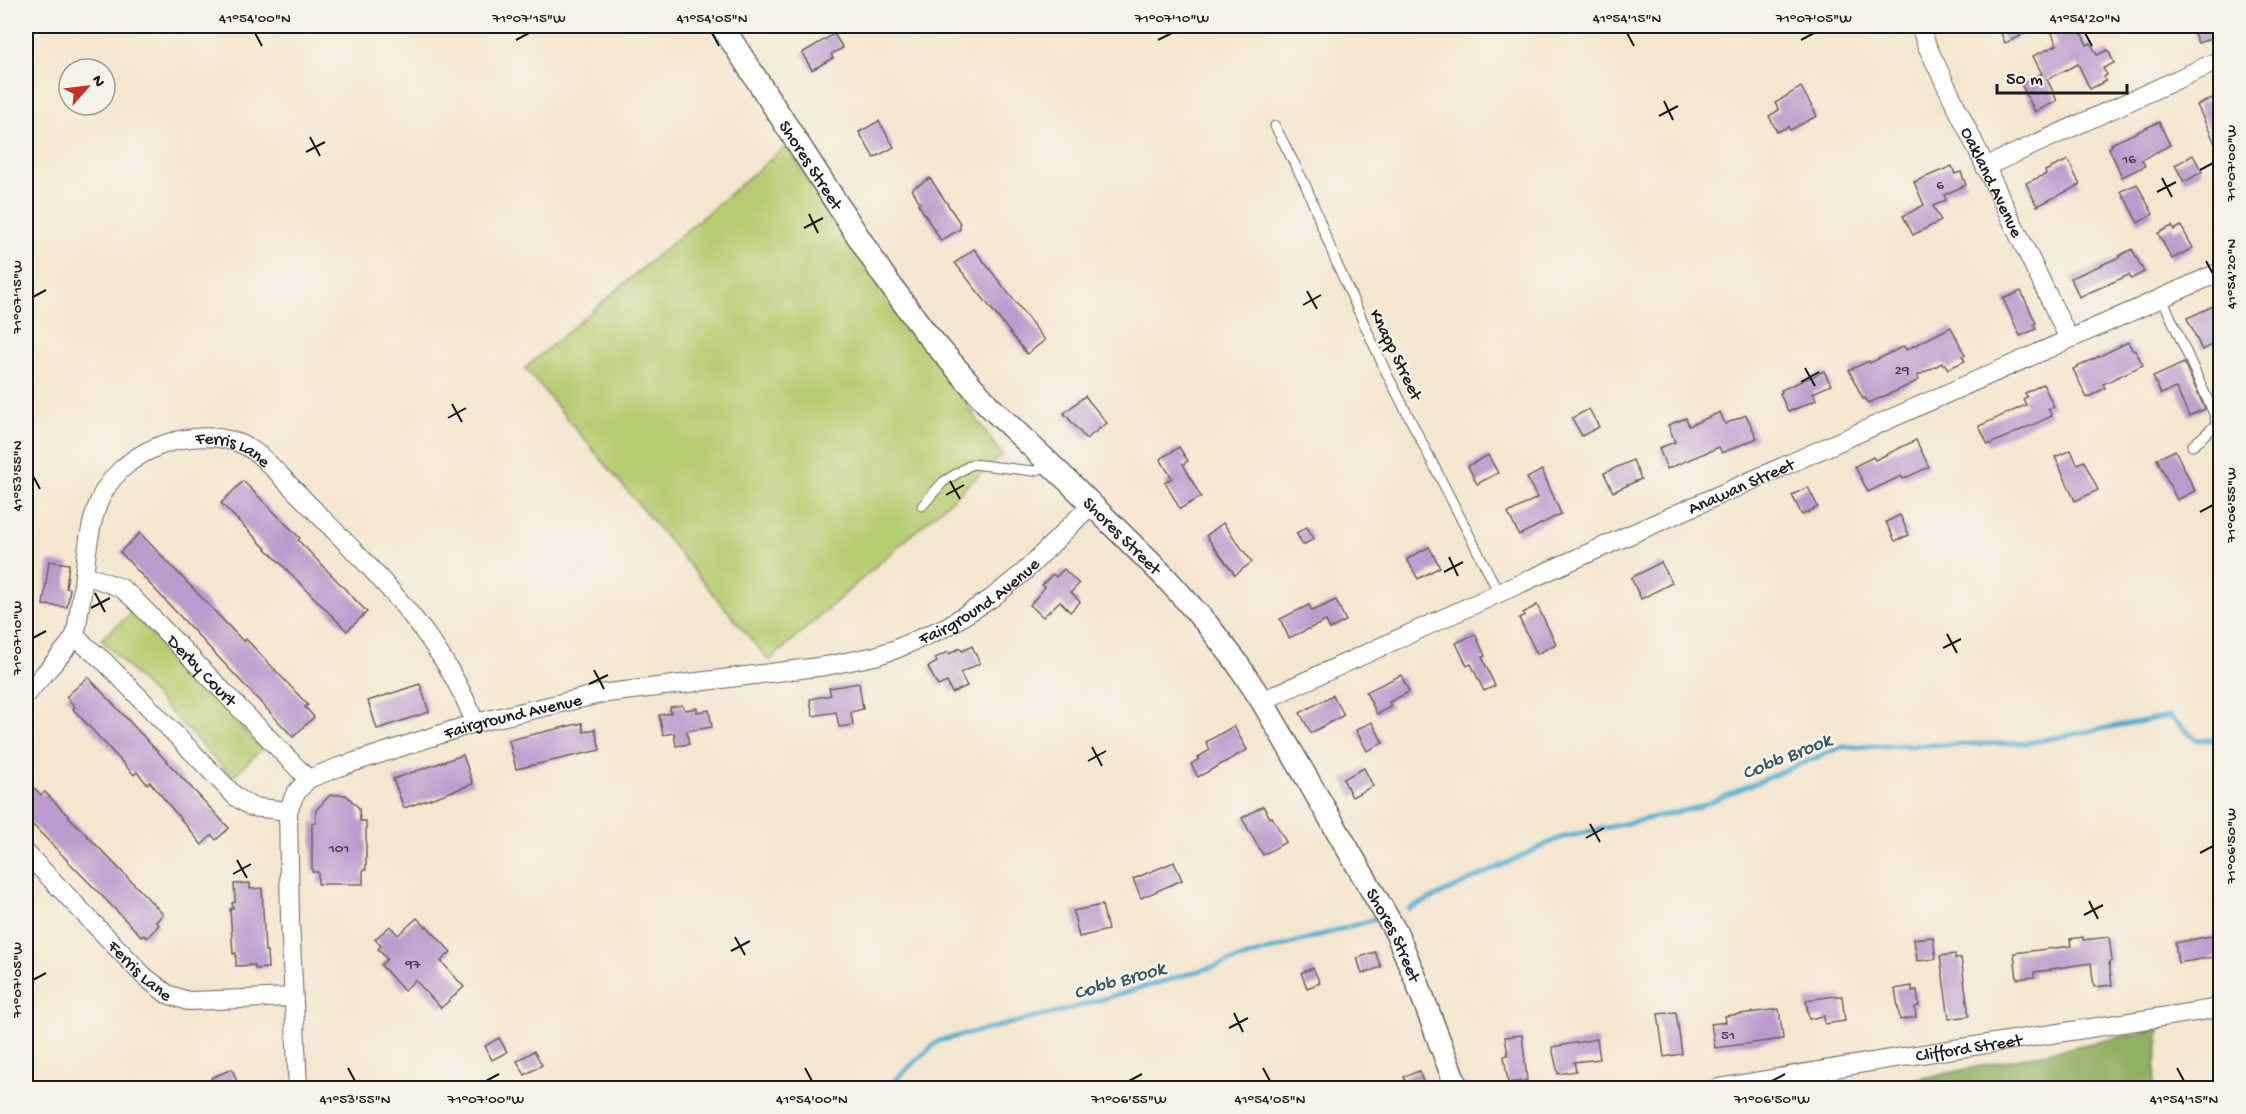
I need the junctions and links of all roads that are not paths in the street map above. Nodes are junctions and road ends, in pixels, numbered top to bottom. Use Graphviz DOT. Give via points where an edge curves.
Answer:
graph roads {
  1 [pos="722,26"];
  2 [pos="1920,26"];
  3 [pos="2220,60"];
  4 [pos="1275,126"];
  5 [pos="1985,167"];
  6 [pos="2220,272"];
  7 [pos="2162,298"];
  8 [pos="2069,339"];
  9 [pos="2192,446"];
  10 [pos="1053,466"];
  11 [pos="1092,504"];
  12 [pos="922,506"];
  13 [pos="86,575"];
  14 [pos="1498,593"];
  15 [pos="75,637"];
  16 [pos="26,695"];
  17 [pos="1262,701"];
  18 [pos="475,723"];
  19 [pos="308,779"];
  20 [pos="288,811"];
  21 [pos="26,853"];
  22 [pos="293,997"];
  23 [pos="2220,1008"];
  24 [pos="298,1089"];
  25 [pos="1457,1089"];
  26 [pos="1718,1089"];
  1 -- 10 [label="street, Shores Street" via="910,314 989,406"];
  2 -- 5 [label="street, Oakland Avenue"];
  3 -- 5 [label="street"];
  4 -- 14 [label="lane, Knapp Street" via="1306,186 1386,372"];
  5 -- 8 [label="street, Oakland Avenue"];
  6 -- 7 [label="street, Anawan Street"];
  7 -- 8 [label="street, Anawan Street"];
  7 -- 9 [label="lane" via="2216,416 2216,425"];
  8 -- 14 [label="street, Anawan Street"];
  10 -- 11 [label="street, Shores Street"];
  10 -- 12 [label="lane" via="1033,471 972,464 943,482"];
  11 -- 17 [label="street, Shores Street" via="1221,640"];
  11 -- 18 [label="street, Fairground Avenue" via="992,598 946,627 896,649 826,666 600,694"];
  13 -- 15 [label="street, Ferris Lane"];
  13 -- 18 [label="street, Ferris Lane" via="99,501 124,468 156,447 177,439 197,436 237,442 259,454 404,606 450,669"];
  13 -- 19 [label="street, Derby Court" via="121,588 133,598"];
  14 -- 17 [label="street, Anawan Street"];
  15 -- 16 [label="street"];
  15 -- 20 [label="street" via="105,662 236,797 252,807"];
  17 -- 25 [label="street, Shores Street" via="1397,934"];
  18 -- 19 [label="street, Fairground Avenue"];
  19 -- 20 [label="street" via="295,794"];
  20 -- 22 [label="street"];
  21 -- 22 [label="street, Ferris Lane" via="144,976 167,994 196,1001"];
  22 -- 24 [label="street"];
  23 -- 26 [label="street, Clifford Street"];
}
